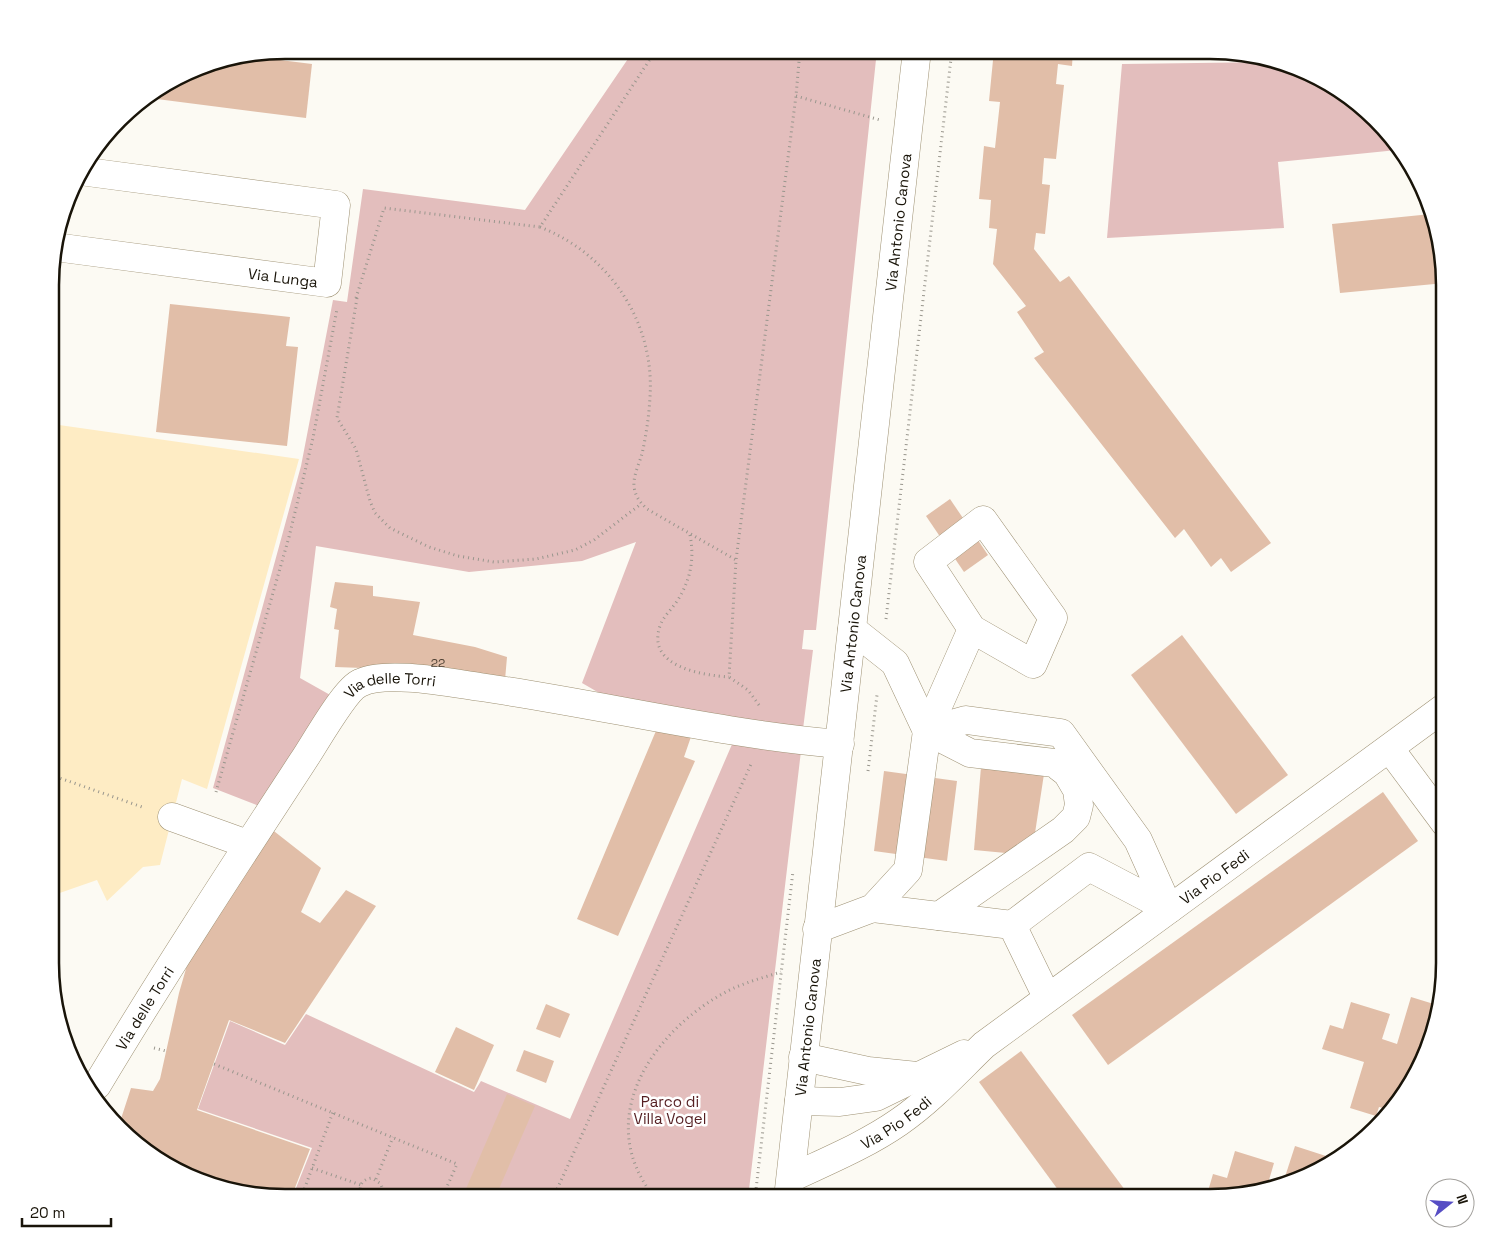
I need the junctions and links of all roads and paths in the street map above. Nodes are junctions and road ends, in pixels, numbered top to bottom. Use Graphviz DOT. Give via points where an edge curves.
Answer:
graph roads {
  1 [pos="650,59"];
  2 [pos="799,59"];
  3 [pos="916,59"];
  4 [pos="951,59"];
  5 [pos="796,96"];
  6 [pos="908,128"];
  7 [pos="89,172"];
  8 [pos="540,227"];
  9 [pos="62,248"];
  10 [pos="333,287"];
  11 [pos="357,298"];
  12 [pos="642,504"];
  13 [pos="690,534"];
  14 [pos="736,560"];
  15 [pos="972,628"];
  16 [pos="852,629"];
  17 [pos="882,652"];
  18 [pos="728,677"];
  19 [pos="1436,714"];
  20 [pos="927,730"];
  21 [pos="765,736"];
  22 [pos="840,744"];
  23 [pos="1390,749"];
  24 [pos="59,778"];
  25 [pos="867,780"];
  26 [pos="216,792"];
  27 [pos="1436,812"];
  28 [pos="172,817"];
  29 [pos="247,844"];
  30 [pos="873,908"];
  31 [pos="1169,909"];
  32 [pos="939,916"];
  33 [pos="1012,925"];
  34 [pos="817,929"];
  35 [pos="813,963"];
  36 [pos="1047,997"];
  37 [pos="984,1045"];
  38 [pos="803,1057"];
  39 [pos="214,1064"];
  40 [pos="918,1076"];
  41 [pos="95,1086"];
  42 [pos="799,1101"];
  43 [pos="332,1112"];
  44 [pos="392,1137"];
  45 [pos="312,1168"];
  46 [pos="376,1179"];
  47 [pos="360,1185"];
  48 [pos="790,1188"];
  49 [pos="304,1189"];
  50 [pos="360,1189"];
  51 [pos="382,1189"];
  52 [pos="446,1189"];
  53 [pos="557,1189"];
  54 [pos="650,1189"];
  1 -- 8 [label="path"];
  2 -- 5 [label="path"];
  3 -- 6 [label="street, Via Antonio Canova"];
  4 -- 17 [label="path"];
  5 -- 6 [label="path"];
  5 -- 14 [label="path"];
  6 -- 16 [label="street, Via Antonio Canova"];
  7 -- 10 [label="street, Via Lunga" via="336,205"];
  8 -- 11 [label="path" via="384,208"];
  8 -- 12 [label="path" via="571,242 600,264 637,322 648,360 650,384 645,437 634,486"];
  9 -- 10 [label="street, Via Lunga"];
  10 -- 11 [label="path"];
  10 -- 26 [label="path" via="313,438 290,538"];
  11 -- 12 [label="path" via="337,418 356,449 375,514 390,528 429,547 458,556 494,562 536,559 575,550 594,540"];
  12 -- 13 [label="path"];
  13 -- 14 [label="path"];
  13 -- 18 [label="path" via="692,567 682,594 660,624 660,646 673,664 683,670"];
  14 -- 18 [label="path"];
  15 -- 15 [label="street" via="1033,664 1053,618 983,520 928,562"];
  15 -- 20 [label="street"];
  16 -- 17 [label="street"];
  16 -- 22 [label="street, Via Antonio Canova"];
  17 -- 20 [label="street" via="895,663"];
  17 -- 25 [label="path"];
  18 -- 21 [label="path" via="748,690 757,701 763,714"];
  19 -- 23 [label="street, Via Pio Fedi"];
  20 -- 30 [label="street" via="908,870"];
  20 -- 31 [label="street" via="966,720 1061,733 1138,840"];
  20 -- 32 [label="street" via="970,753 1054,763 1067,773 1077,790 1079,804 1076,817 1063,830"];
  21 -- 22 [label="street, Via delle Torri"];
  21 -- 29 [label="street, Via delle Torri" via="522,693 430,680 369,680 354,686"];
  21 -- 53 [label="path" via="729,808"];
  22 -- 34 [label="street, Via Antonio Canova"];
  23 -- 27 [label="street"];
  23 -- 31 [label="street, Via Pio Fedi"];
  24 -- 28 [label="path"];
  28 -- 29 [label="street"];
  29 -- 41 [label="street, Via delle Torri"];
  30 -- 32 [label="street"];
  30 -- 34 [label="street"];
  31 -- 33 [label="street" via="1089,867"];
  31 -- 36 [label="street, Via Pio Fedi"];
  32 -- 33 [label="street"];
  33 -- 36 [label="street"];
  34 -- 35 [label="street, Via Antonio Canova"];
  35 -- 38 [label="street, Via Antonio Canova"];
  35 -- 54 [label="path" via="747,982 724,993 680,1023 661,1045 644,1070 630,1100 628,1127 633,1155"];
  36 -- 37 [label="street, Via Pio Fedi"];
  37 -- 40 [label="street, Via Pio Fedi"];
  37 -- 48 [label="street, Via Pio Fedi" via="924,1103 899,1122 832,1159"];
  38 -- 40 [label="street, Via Pio Fedi" via="868,1071"];
  38 -- 42 [label="street, Via Antonio Canova"];
  39 -- 43 [label="path"];
  40 -- 42 [label="street, Via Pio Fedi" via="876,1097 840,1102"];
  42 -- 48 [label="street, Via Antonio Canova"];
  43 -- 44 [label="path"];
  43 -- 45 [label="path"];
  44 -- 46 [label="path"];
  44 -- 52 [label="path" via="457,1164"];
  45 -- 47 [label="path"];
  45 -- 49 [label="path"];
  46 -- 47 [label="path" via="365,1180"];
  46 -- 51 [label="path" via="382,1184"];
  47 -- 50 [label="path"];
}
